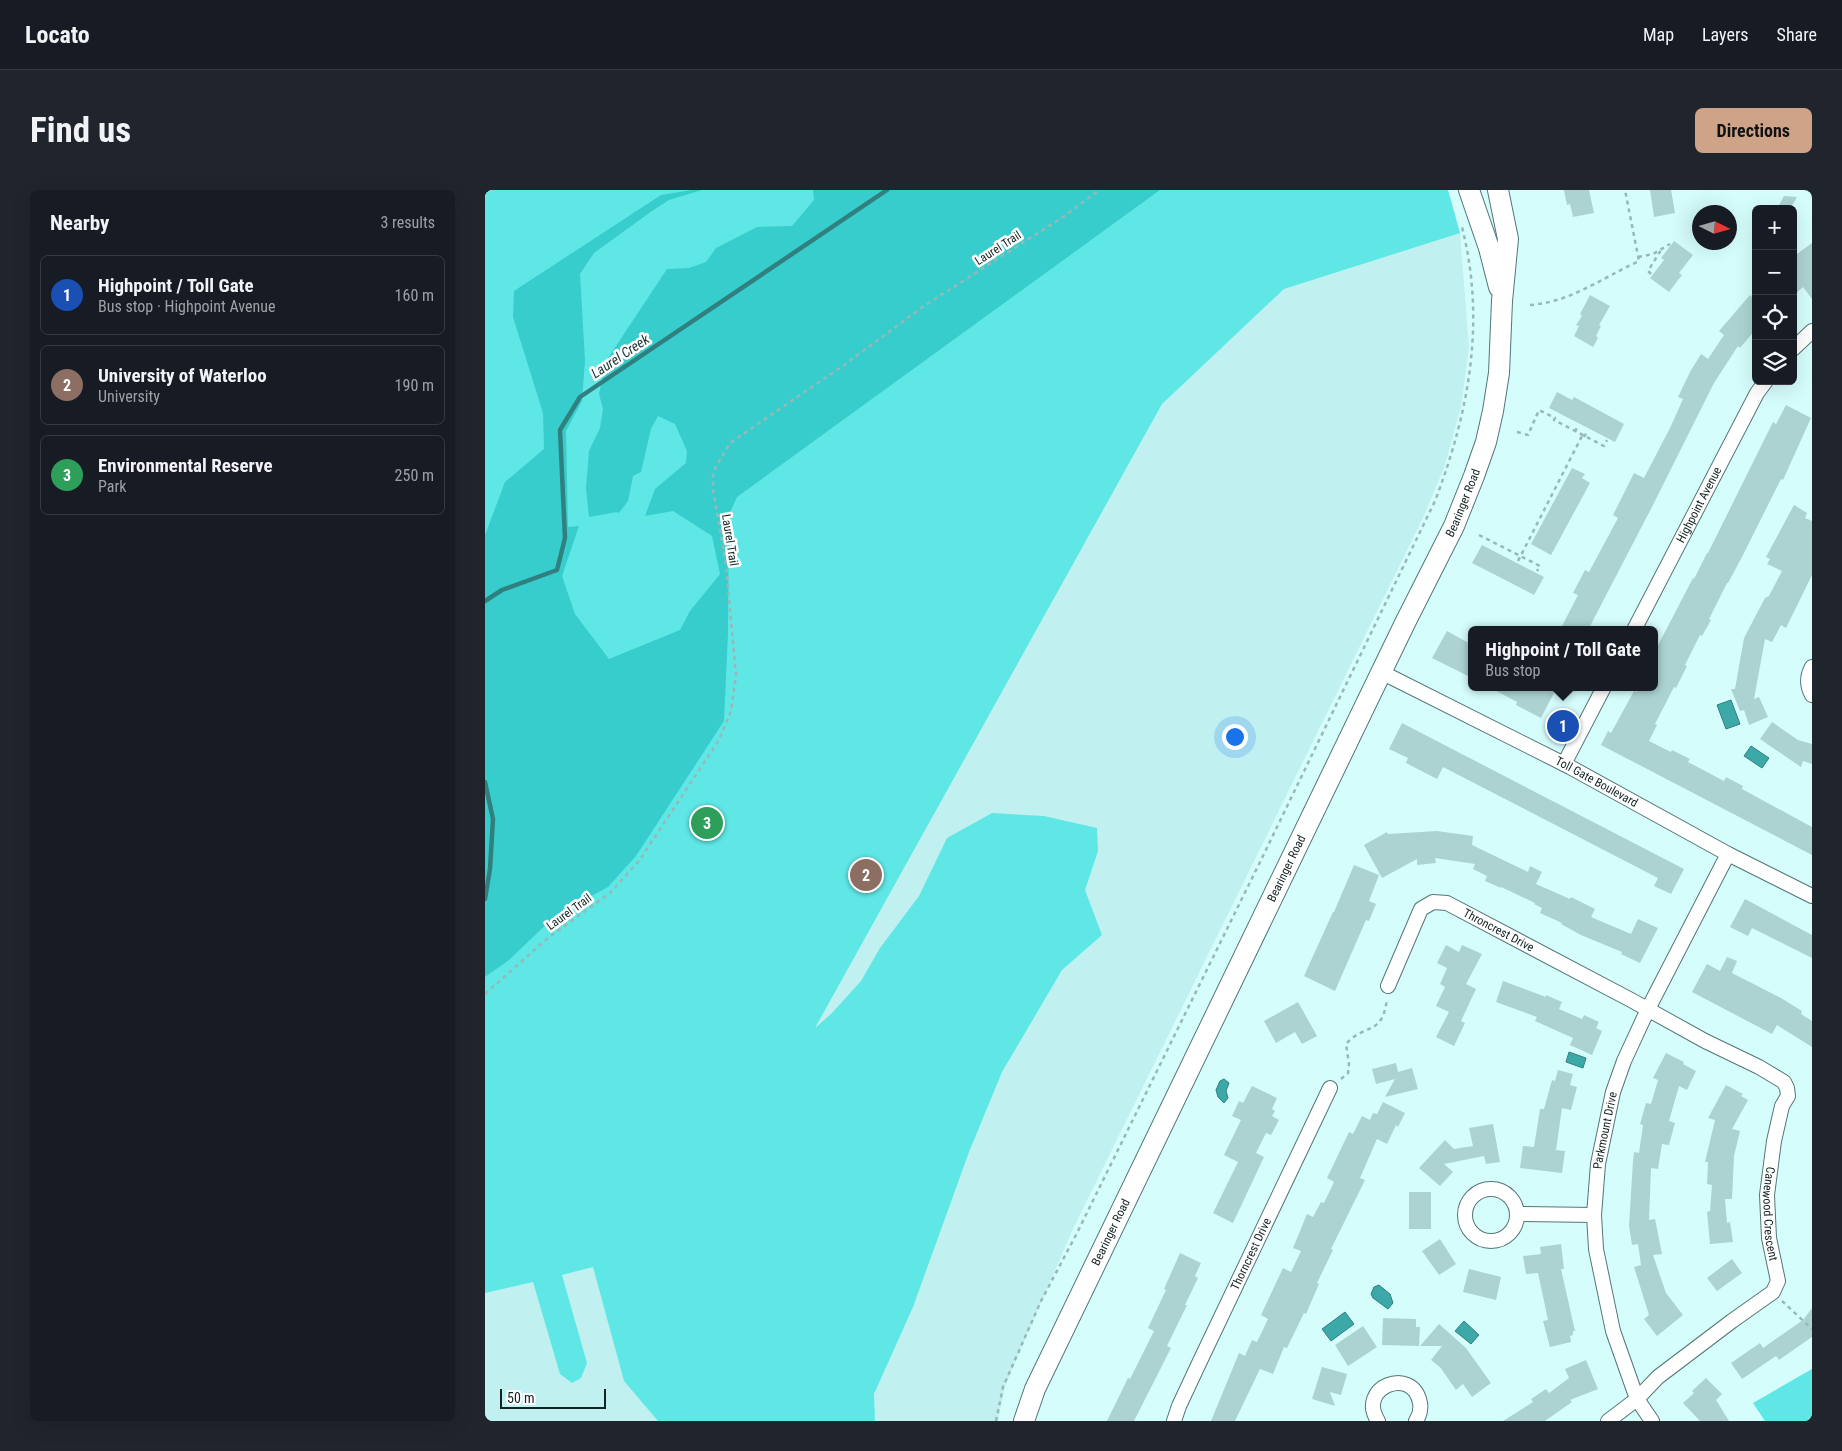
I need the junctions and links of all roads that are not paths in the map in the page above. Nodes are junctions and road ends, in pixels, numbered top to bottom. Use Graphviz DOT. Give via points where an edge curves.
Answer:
graph roads {
  1 [pos="1469,190"];
  2 [pos="1498,190"];
  3 [pos="1502,301"];
  4 [pos="1812,331"];
  5 [pos="1797,345"];
  6 [pos="1763,385"];
  7 [pos="1636,626"];
  8 [pos="1812,667"];
  9 [pos="1381,672"];
  10 [pos="1602,691"];
  11 [pos="1812,695"];
  12 [pos="1564,764"];
  13 [pos="1728,854"];
  14 [pos="1812,896"];
  15 [pos="1388,986"];
  16 [pos="1648,1009"];
  17 [pos="1330,1088"];
  18 [pos="1517,1214"];
  19 [pos="1594,1214"];
  20 [pos="1637,1399"];
  21 [pos="1024,1421"];
  22 [pos="1174,1421"];
  23 [pos="1377,1421"];
  24 [pos="1416,1421"];
  25 [pos="1608,1421"];
  26 [pos="1652,1421"];
  1 -- 3 [label="street, Bearinger Road" via="1489,248"];
  2 -- 3 [label="street, Bearinger Road" via="1508,240"];
  3 -- 9 [label="street, Bearinger Road" via="1499,373 1483,450 1454,526"];
  4 -- 5 [label="street"];
  6 -- 7 [label="street, Highpoint Avenue"];
  8 -- 11 [label="street" via="1808,688"];
  9 -- 12 [label="street, Toll Gate Boulevard"];
  9 -- 21 [label="street, Bearinger Road" via="1035,1390"];
  10 -- 12 [label="street"];
  12 -- 13 [label="street, Toll Gate Boulevard"];
  13 -- 14 [label="street, Toll Gate Boulevard"];
  13 -- 16 [label="street, Parkmount Drive"];
  15 -- 16 [label="street, Throncrest Drive" via="1421,909 1433,902 1447,903"];
  16 -- 19 [label="street, Parkmount Drive" via="1613,1092 1598,1164"];
  16 -- 20 [label="street, Canewood Crescent" via="1784,1082 1788,1096 1782,1106 1767,1195 1769,1238 1778,1281 1773,1292 1658,1377"];
  17 -- 22 [label="street, Thorncrest Drive"];
  18 -- 19 [label="street"];
  19 -- 20 [label="street, Parkmount Drive" via="1596,1249 1613,1331"];
  20 -- 25 [label="street"];
  20 -- 26 [label="street, Parkmount Drive"];
  23 -- 24 [label="street" via="1373,1405 1377,1393 1383,1387 1398,1382 1410,1386 1419,1398 1421,1410"];
}
